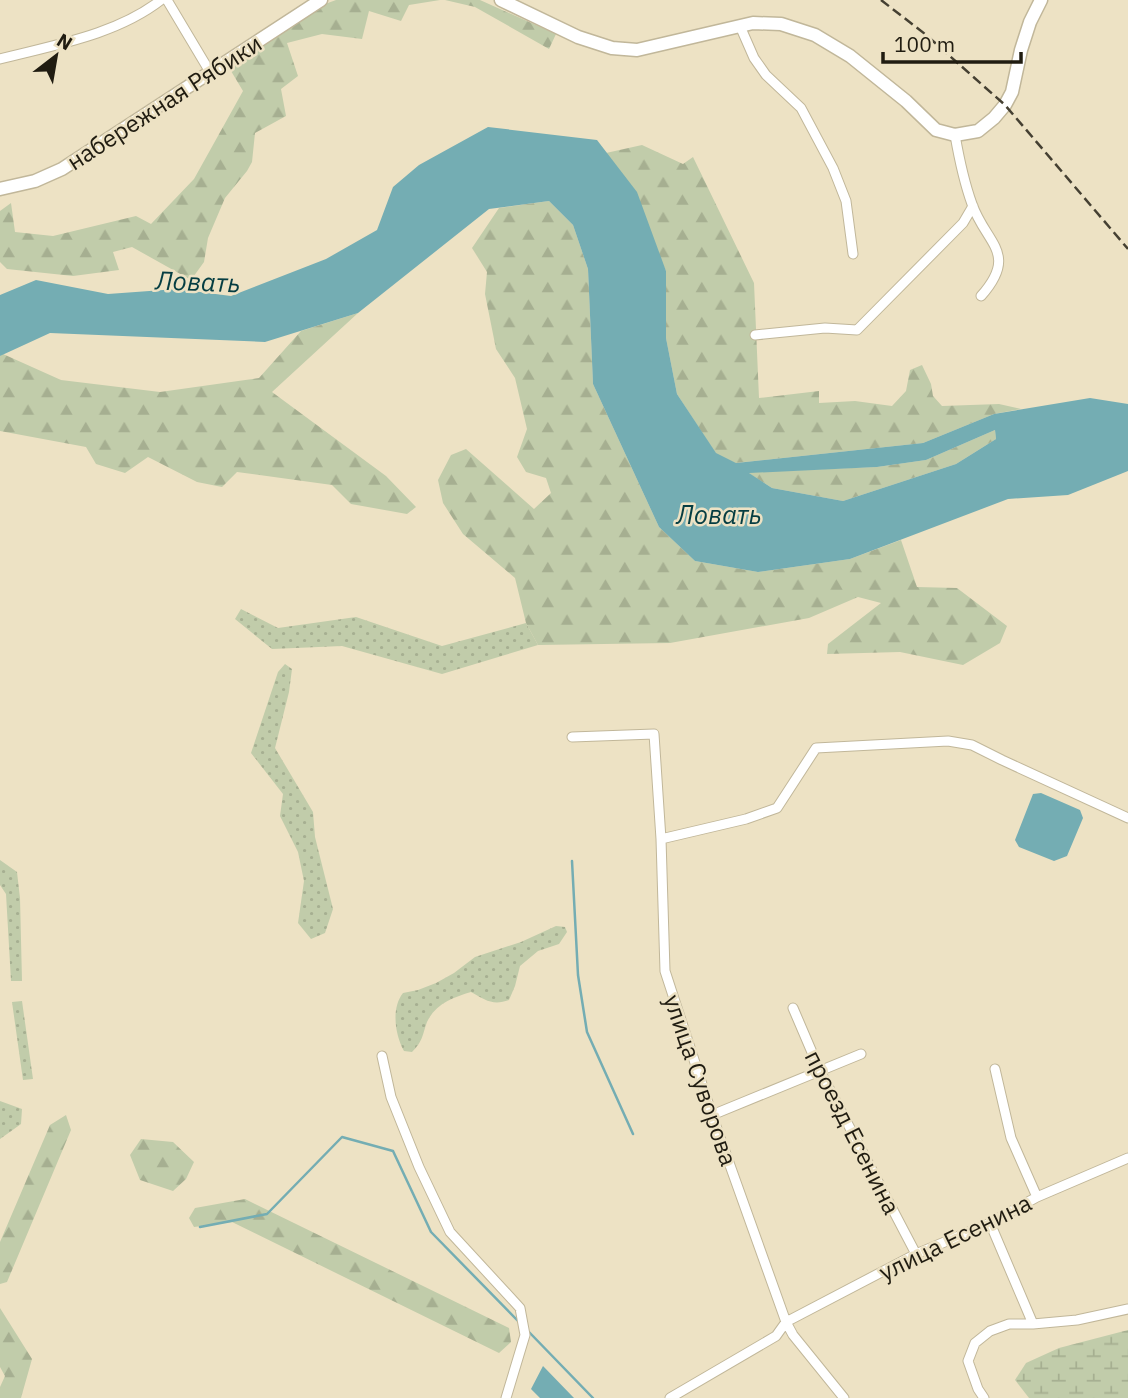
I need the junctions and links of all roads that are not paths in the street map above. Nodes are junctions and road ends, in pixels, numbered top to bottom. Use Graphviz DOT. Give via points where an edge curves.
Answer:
graph roads {
  1 [pos="161,0"];
  2 [pos="167,0"];
  3 [pos="321,0"];
  4 [pos="501,0"];
  5 [pos="1041,0"];
  6 [pos="740,26"];
  7 [pos="0,59"];
  8 [pos="210,72"];
  9 [pos="955,135"];
  10 [pos="0,189"];
  11 [pos="973,206"];
  12 [pos="853,254"];
  13 [pos="981,296"];
  14 [pos="755,335"];
  15 [pos="572,737"];
  16 [pos="1128,818"];
  17 [pos="661,839"];
  18 [pos="793,1008"];
  19 [pos="861,1054"];
  20 [pos="382,1056"];
  21 [pos="995,1069"];
  22 [pos="820,1071"];
  23 [pos="712,1115"];
  24 [pos="1128,1158"];
  25 [pos="1037,1196"];
  26 [pos="990,1223"];
  27 [pos="916,1254"];
  28 [pos="1128,1309"];
  29 [pos="786,1322"];
  30 [pos="1033,1324"];
  31 [pos="506,1398"];
  32 [pos="670,1398"];
  33 [pos="844,1398"];
  34 [pos="984,1398"];
  1 -- 7 [label="street" via="96,33"];
  2 -- 8 [label="street"];
  3 -- 8 [label="street, набережная Рябики"];
  4 -- 6 [label="street" via="612,48 637,50"];
  5 -- 9 [label="street" via="1003,107 978,131"];
  6 -- 9 [label="street" via="781,24 815,35 850,56 936,130"];
  6 -- 12 [label="street" via="754,58 801,108 834,168 846,201"];
  8 -- 10 [label="street, набережная Рябики" via="62,169"];
  9 -- 11 [label="street"];
  11 -- 13 [label="street" via="998,251 994,281"];
  11 -- 14 [label="street" via="962,223 857,330 825,328"];
  15 -- 17 [label="street, улица Суворова" via="654,734"];
  16 -- 17 [label="street" via="972,745 948,741 817,748 777,808"];
  17 -- 23 [label="street, улица Суворова" via="665,971"];
  18 -- 22 [label="street, проезд Есенина"];
  19 -- 22 [label="street"];
  20 -- 31 [label="street" via="391,1097 450,1232 520,1308 525,1335"];
  21 -- 25 [label="street" via="1011,1138"];
  22 -- 23 [label="street"];
  22 -- 27 [label="street, проезд Есенина"];
  23 -- 29 [label="street, улица Суворова"];
  24 -- 25 [label="street, улица Есенина"];
  25 -- 26 [label="street, улица Есенина"];
  26 -- 27 [label="street, улица Есенина"];
  26 -- 30 [label="street"];
  27 -- 29 [label="street, улица Есенина"];
  28 -- 30 [label="street"];
  29 -- 32 [label="street, улица Есенина" via="776,1336"];
  29 -- 33 [label="street, улица Суворова"];
  30 -- 34 [label="street" via="1009,1324 975,1343 968,1361"];
}
